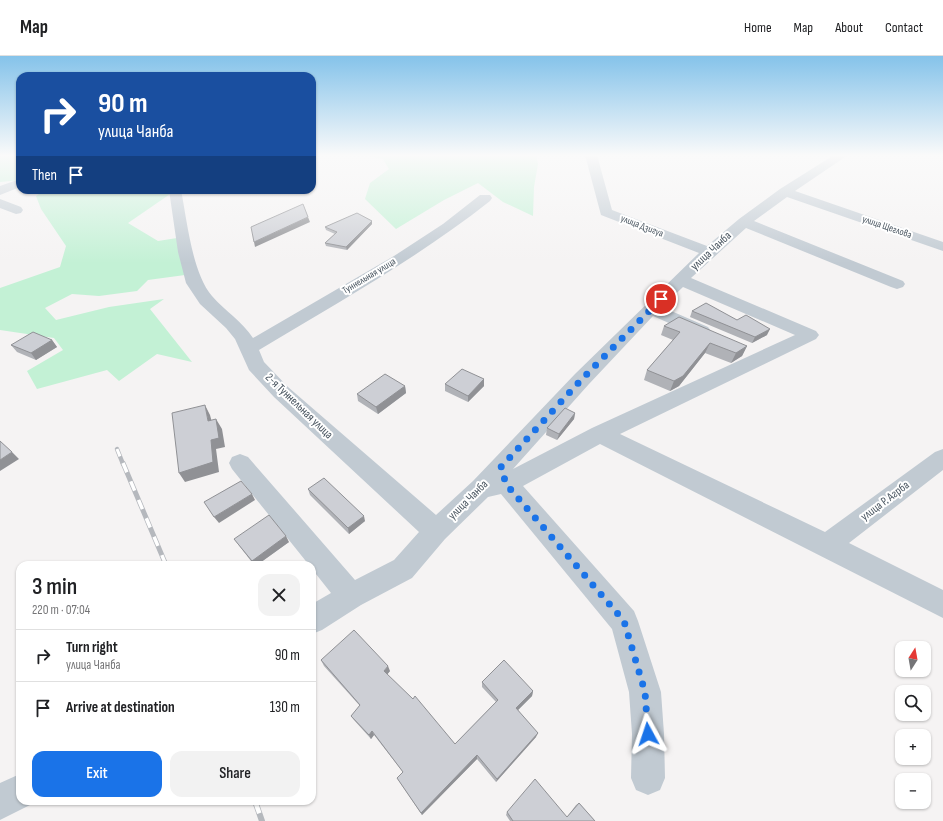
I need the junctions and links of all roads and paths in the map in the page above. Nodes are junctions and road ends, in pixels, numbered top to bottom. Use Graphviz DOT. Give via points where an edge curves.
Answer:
graph roads {
  1 [pos="600,191"];
  2 [pos="785,192"];
  3 [pos="176,194"];
  4 [pos="485,198"];
  5 [pos="0,203"];
  6 [pos="16,210"];
  7 [pos="744,222"];
  8 [pos="943,247"];
  9 [pos="709,252"];
  10 [pos="681,280"];
  11 [pos="897,284"];
  12 [pos="651,308"];
  13 [pos="715,336"];
  14 [pos="249,348"];
  15 [pos="744,349"];
  16 [pos="764,357"];
  17 [pos="600,434"];
  18 [pos="943,458"];
  19 [pos="240,463"];
  20 [pos="496,480"];
  21 [pos="436,532"];
  22 [pos="827,545"];
  23 [pos="350,596"];
  24 [pos="943,604"];
  25 [pos="316,617"];
  26 [pos="648,778"];
  27 [pos="16,794"];
  28 [pos="0,802"];
  1 -- 9 [label="street, улица Дзигуа" via="606,212"];
  2 -- 7 [label="street, улица Чанба"];
  2 -- 8 [label="street, улица Щеглова"];
  3 -- 14 [label="street, 2-я Туннельная улица" via="194,283 206,300 232,324"];
  4 -- 14 [label="street, Туннельная улица" via="448,227 405,255"];
  5 -- 6 [label="street"];
  7 -- 9 [label="street, улица Чанба"];
  7 -- 11 [label="street"];
  9 -- 10 [label="street, улица Чанба"];
  10 -- 12 [label="street, улица Чанба"];
  10 -- 16 [label="street" via="810,335"];
  12 -- 13 [label="street"];
  12 -- 20 [label="street, улица Чанба"];
  14 -- 21 [label="street, 2-я Туннельная улица" via="256,365 281,392"];
  15 -- 16 [label="street"];
  16 -- 17 [label="street"];
  17 -- 20 [label="street"];
  17 -- 22 [label="street"];
  18 -- 22 [label="street, улица Р. Агрба"];
  19 -- 23 [label="street"];
  20 -- 21 [label="street, улица Чанба"];
  20 -- 26 [label="street" via="624,621 645,692"];
  21 -- 23 [label="street, улица Чанба" via="403,569"];
  22 -- 24 [label="street"];
  23 -- 25 [label="street, улица Чанба"];
  27 -- 28 [label="street"];
}
